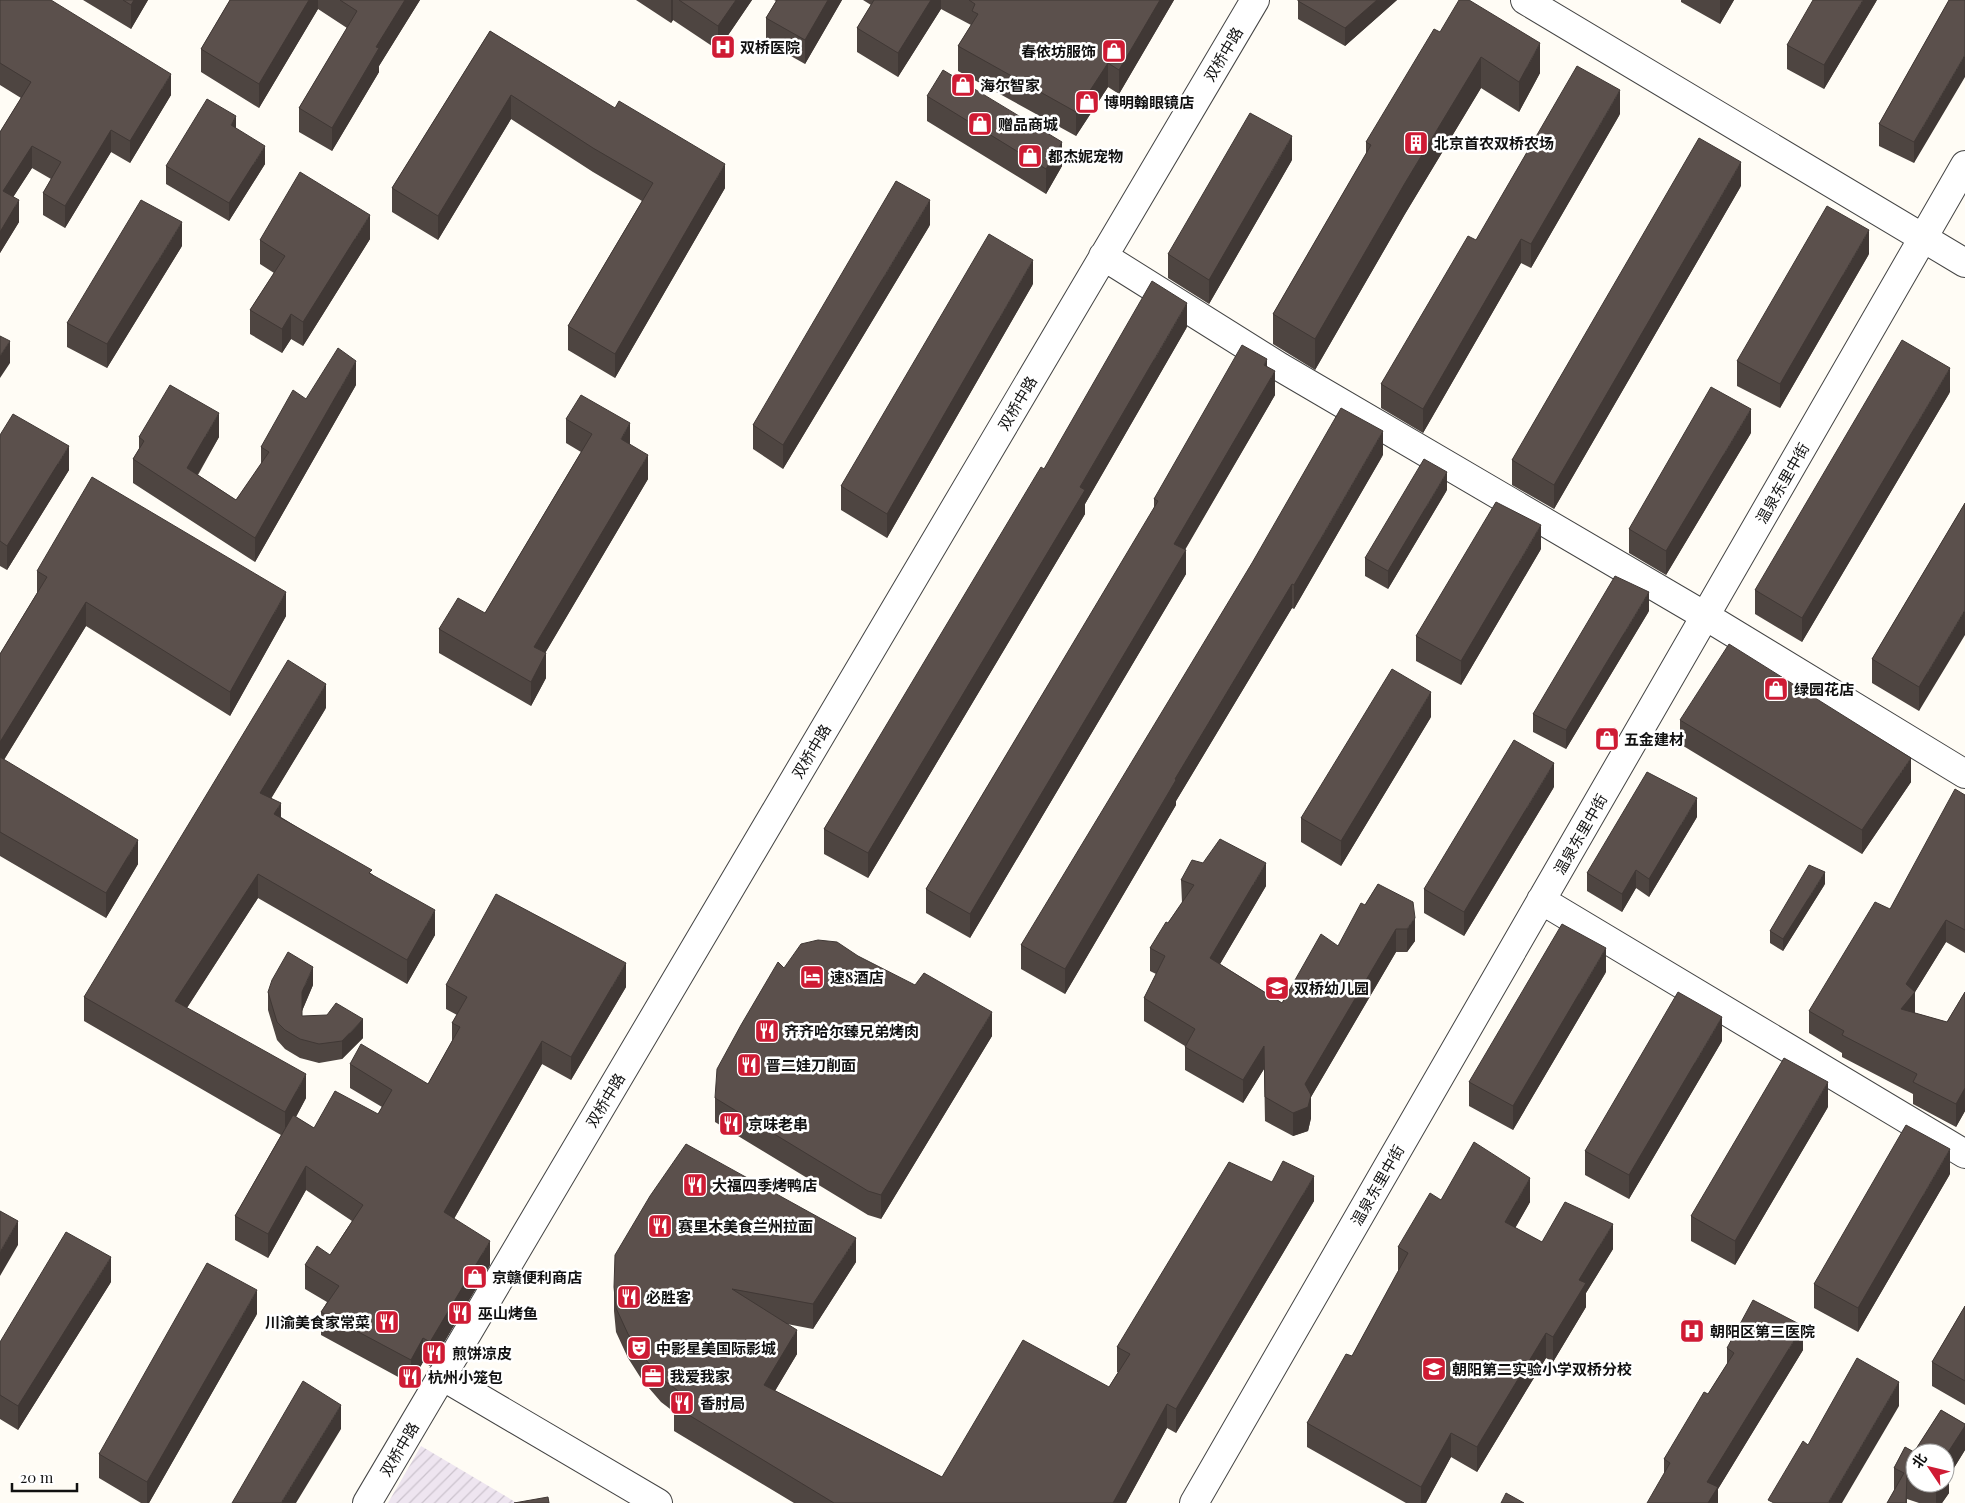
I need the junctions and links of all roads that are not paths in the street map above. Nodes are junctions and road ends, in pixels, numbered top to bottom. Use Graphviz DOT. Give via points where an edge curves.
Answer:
graph roads {
  1 [pos="1255,0"];
  2 [pos="1525,0"];
  3 [pos="1965,165"];
  4 [pos="1923,238"];
  5 [pos="1103,256"];
  6 [pos="1965,263"];
  7 [pos="1705,617"];
  8 [pos="1965,774"];
  9 [pos="1542,900"];
  10 [pos="1965,1154"];
  11 [pos="442,1376"];
  12 [pos="367,1503"];
  13 [pos="658,1503"];
  14 [pos="1194,1503"];
  1 -- 5 [label="street, 双桥中路"];
  2 -- 4 [label="street"];
  3 -- 4 [label="street, 温泉东里中街"];
  4 -- 6 [label="street"];
  4 -- 7 [label="street, 温泉东里中街"];
  5 -- 7 [label="street" via="1280,367"];
  5 -- 11 [label="street, 双桥中路"];
  7 -- 8 [label="street"];
  7 -- 9 [label="street, 温泉东里中街"];
  9 -- 10 [label="street"];
  9 -- 14 [label="street, 温泉东里中街"];
  11 -- 12 [label="street, 双桥中路"];
  11 -- 13 [label="street"];
}
